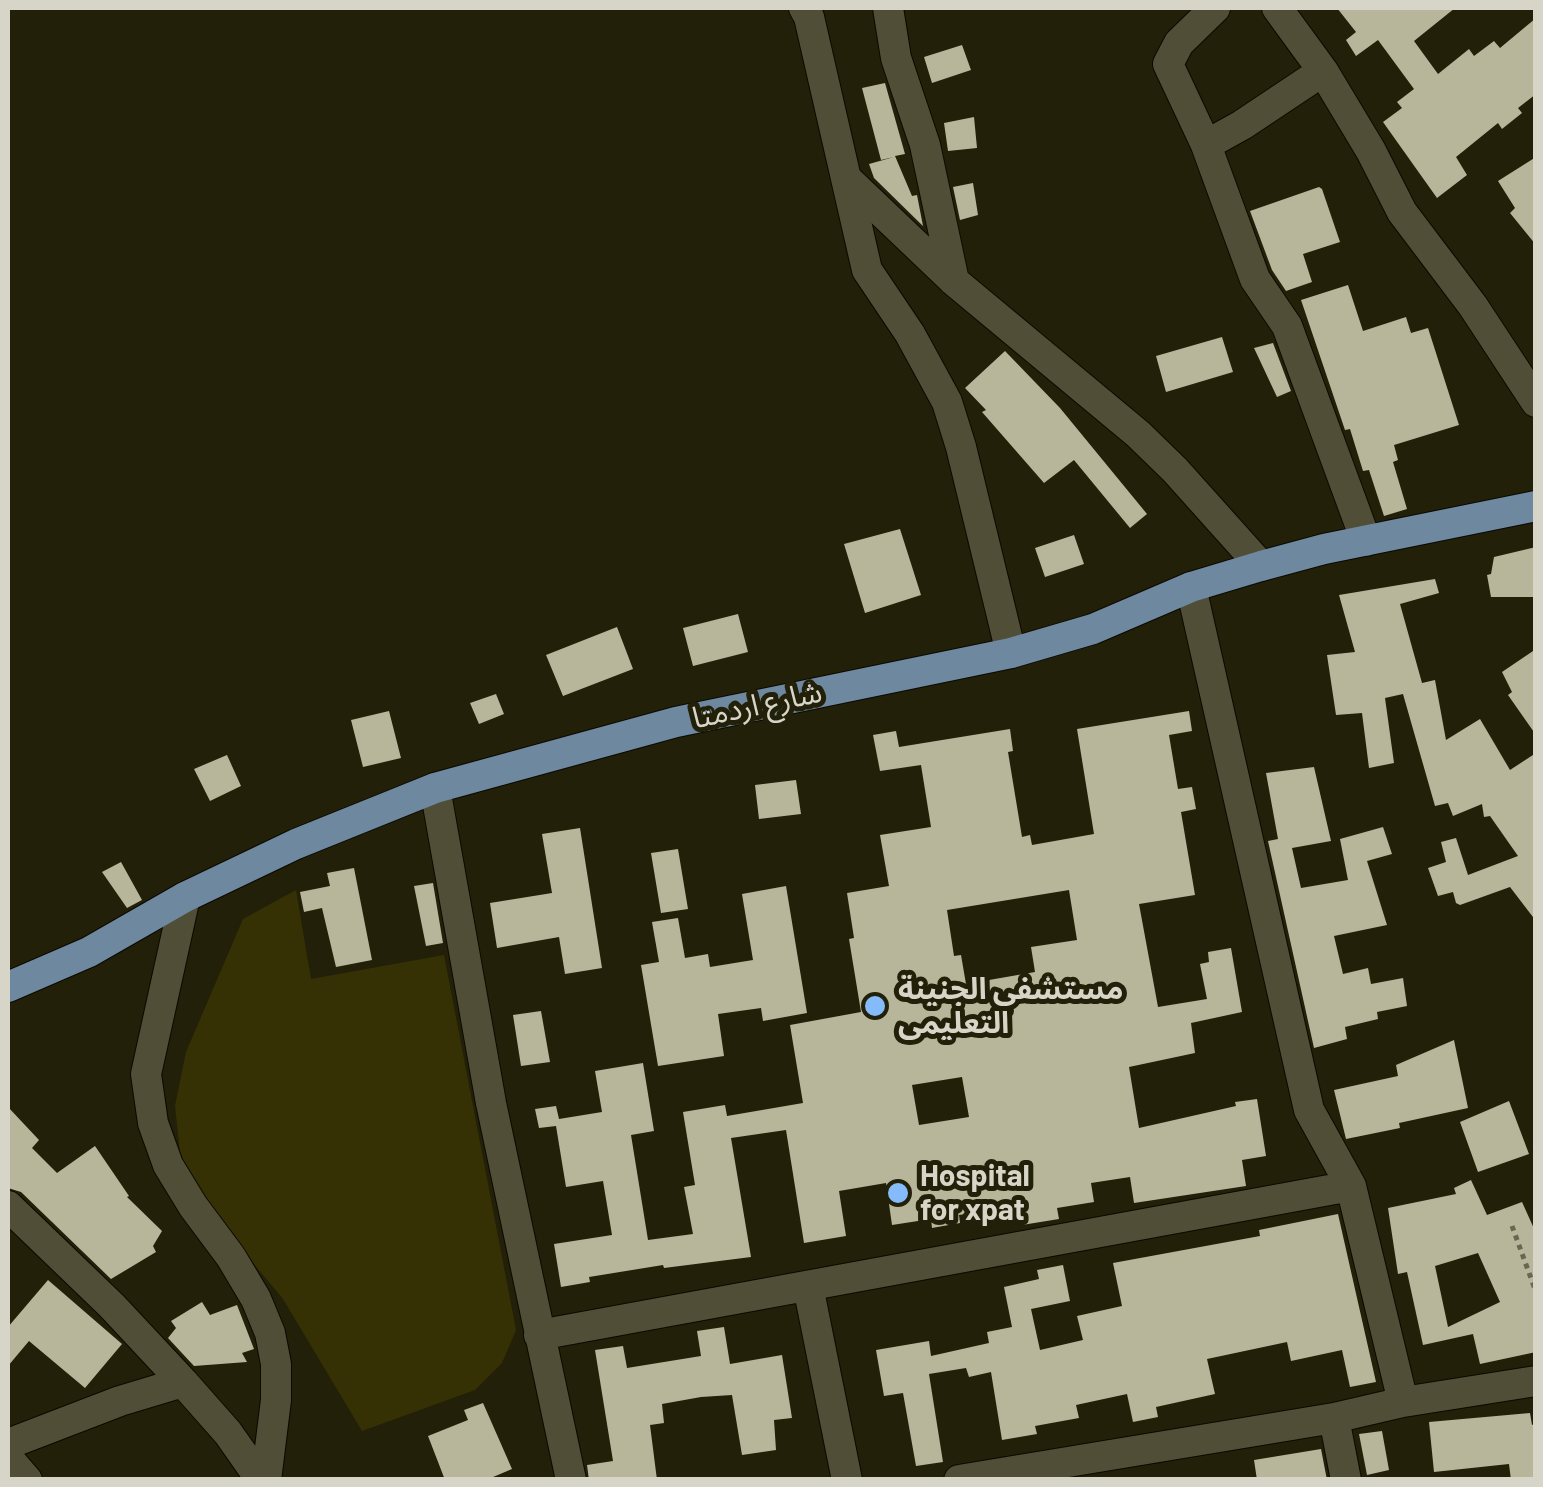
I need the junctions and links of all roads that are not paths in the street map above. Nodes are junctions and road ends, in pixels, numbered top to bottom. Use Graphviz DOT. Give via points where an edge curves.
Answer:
graph roads {
  1 [pos="804,8"];
  2 [pos="888,8"];
  3 [pos="1215,8"];
  4 [pos="1276,8"];
  5 [pos="1323,72"];
  6 [pos="1206,144"];
  7 [pos="848,180"];
  8 [pos="954,281"];
  9 [pos="1535,399"];
  10 [pos="1536,506"];
  11 [pos="1366,541"];
  12 [pos="1261,566"];
  13 [pos="1191,587"];
  14 [pos="1011,653"];
  15 [pos="435,788"];
  16 [pos="185,897"];
  17 [pos="8,987"];
  18 [pos="1351,1186"];
  19 [pos="8,1206"];
  20 [pos="808,1286"];
  21 [pos="539,1336"];
  22 [pos="183,1382"];
  23 [pos="1536,1382"];
  24 [pos="1403,1402"];
  25 [pos="1334,1418"];
  26 [pos="8,1444"];
  27 [pos="8,1458"];
  28 [pos="1116,1466"];
  29 [pos="28,1480"];
  30 [pos="264,1480"];
  31 [pos="571,1480"];
  32 [pos="847,1480"];
  33 [pos="960,1480"];
  34 [pos="1346,1480"];
  1 -- 7 [label="street"];
  2 -- 8 [label="street"];
  3 -- 6 [label="street" via="1179,43 1168,64"];
  4 -- 5 [label="street"];
  5 -- 6 [label="street"];
  5 -- 9 [label="street" via="1402,212"];
  6 -- 11 [label="street" via="1254,279 1287,326"];
  7 -- 8 [label="street"];
  7 -- 14 [label="street" via="867,270 947,402"];
  8 -- 12 [label="street" via="1138,434"];
  10 -- 11 [label="main road, شارع اردمتا"];
  11 -- 12 [label="main road, شارع اردمتا"];
  12 -- 13 [label="main road, شارع اردمتا"];
  13 -- 14 [label="main road, شارع اردمتا" via="1093,630"];
  13 -- 18 [label="street" via="1309,1110"];
  14 -- 15 [label="main road, شارع اردمتا" via="676,722"];
  15 -- 16 [label="main road, شارع اردمتا"];
  15 -- 21 [label="street"];
  16 -- 17 [label="main road, شارع اردمتا" via="88,952"];
  16 -- 30 [label="street" via="146,1074 168,1165 231,1257 270,1332 276,1400"];
  18 -- 20 [label="street"];
  18 -- 24 [label="street"];
  19 -- 22 [label="street"];
  20 -- 21 [label="street"];
  20 -- 32 [label="street"];
  21 -- 31 [label="street"];
  22 -- 26 [label="street"];
  22 -- 30 [label="street"];
  23 -- 24 [label="street"];
  24 -- 25 [label="street"];
  25 -- 28 [label="street"];
  25 -- 34 [label="street"];
  27 -- 29 [label="street"];
  28 -- 33 [label="street"];
}
